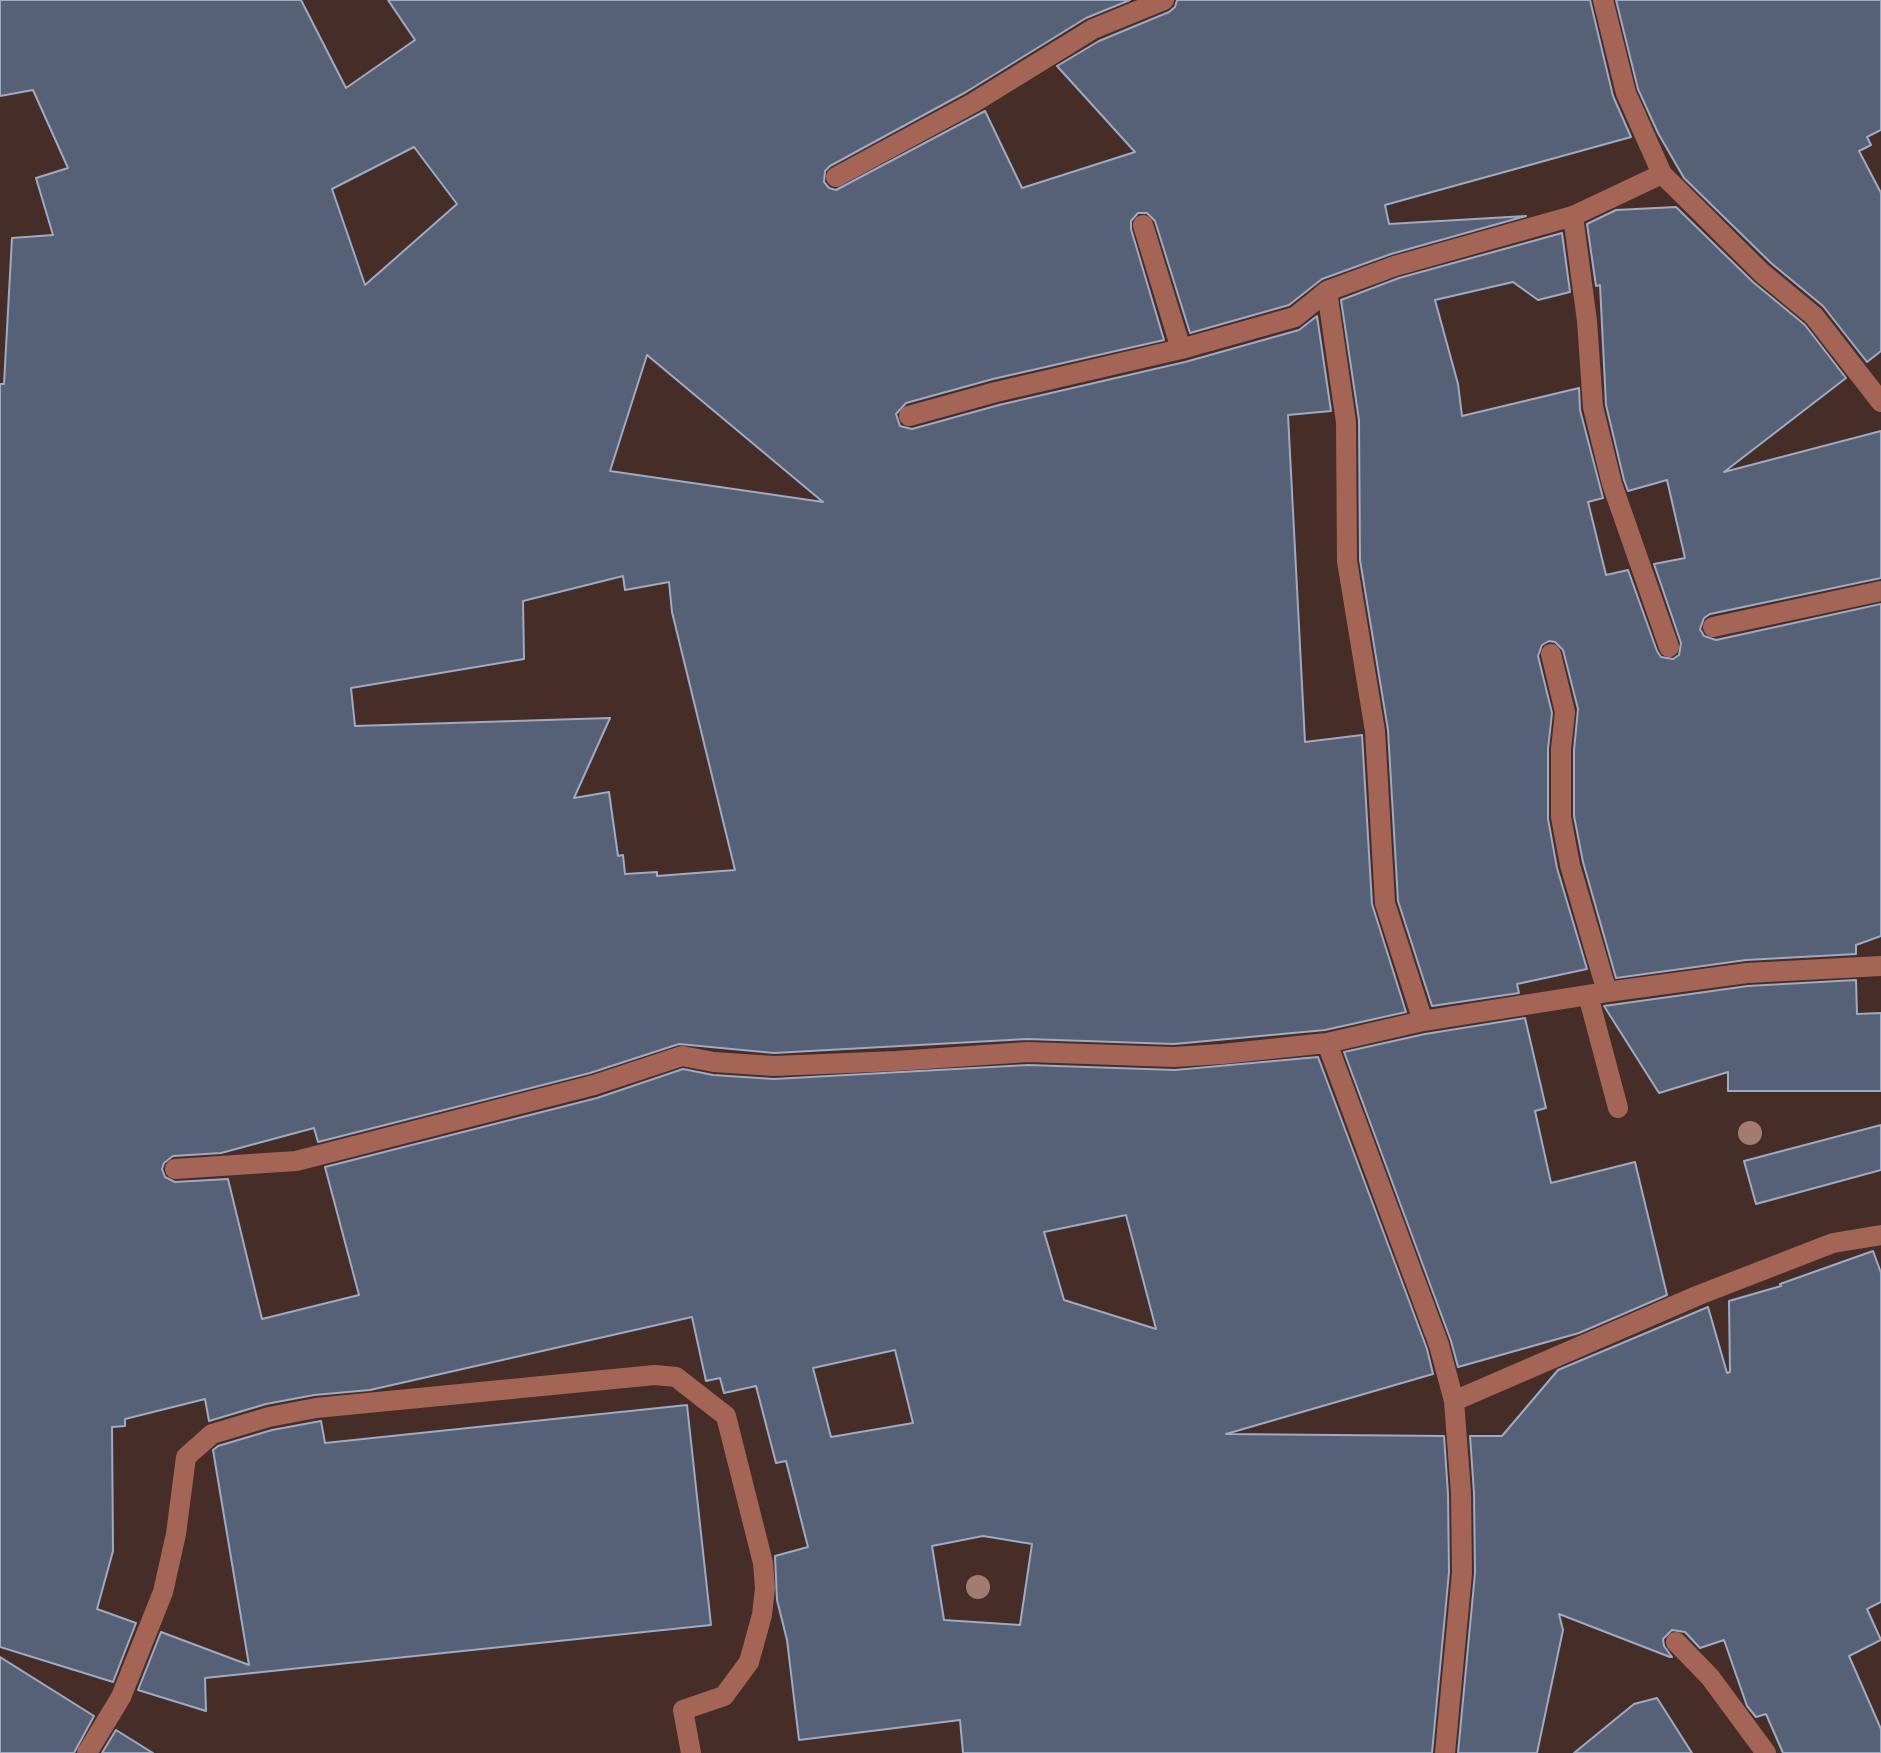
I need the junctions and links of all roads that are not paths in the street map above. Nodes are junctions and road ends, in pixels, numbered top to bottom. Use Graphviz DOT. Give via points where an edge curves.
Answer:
graph roads {
  1 [pos="1164,0"];
  2 [pos="1603,0"];
  3 [pos="1662,174"];
  4 [pos="836,177"];
  5 [pos="1573,216"];
  6 [pos="1143,225"];
  7 [pos="1327,291"];
  8 [pos="1181,349"];
  9 [pos="1881,402"];
  10 [pos="909,416"];
  11 [pos="1881,591"];
  12 [pos="1713,627"];
  13 [pos="1669,647"];
  14 [pos="1551,654"];
  15 [pos="1881,966"];
  16 [pos="1598,993"];
  17 [pos="1423,1021"];
  18 [pos="1327,1043"];
  19 [pos="1618,1108"];
  20 [pos="175,1169"];
  21 [pos="1881,1235"];
  22 [pos="1454,1401"];
  23 [pos="1676,1642"];
  24 [pos="87,1753"];
  25 [pos="691,1753"];
  26 [pos="1445,1753"];
  27 [pos="1766,1753"];
  1 -- 4 [label="street" via="1093,29 973,103"];
  2 -- 3 [label="street" via="1626,93"];
  3 -- 5 [label="street"];
  3 -- 9 [label="street" via="1762,273 1814,316"];
  5 -- 7 [label="street" via="1395,266"];
  5 -- 13 [label="street" via="1593,407 1612,484"];
  6 -- 8 [label="street"];
  7 -- 8 [label="street" via="1295,317"];
  7 -- 17 [label="street" via="1346,422 1347,561 1375,731 1385,903"];
  8 -- 10 [label="street"];
  11 -- 12 [label="street"];
  14 -- 16 [label="street" via="1565,712 1561,817"];
  15 -- 16 [label="street" via="1747,973"];
  16 -- 17 [label="street"];
  16 -- 19 [label="street"];
  17 -- 18 [label="street"];
  18 -- 20 [label="street" via="1174,1057 1028,1052 822,1065 726,1063 682,1056 594,1085 296,1161"];
  18 -- 22 [label="street" via="1439,1345"];
  21 -- 22 [label="street" via="1833,1243 1699,1295"];
  22 -- 26 [label="street" via="1462,1573"];
  23 -- 27 [label="street" via="1710,1677"];
  24 -- 25 [label="street" via="121,1697 163,1592 186,1457 212,1434 316,1408 655,1375 676,1377 726,1416 763,1563 762,1615 749,1662 724,1696 683,1710"];
}
